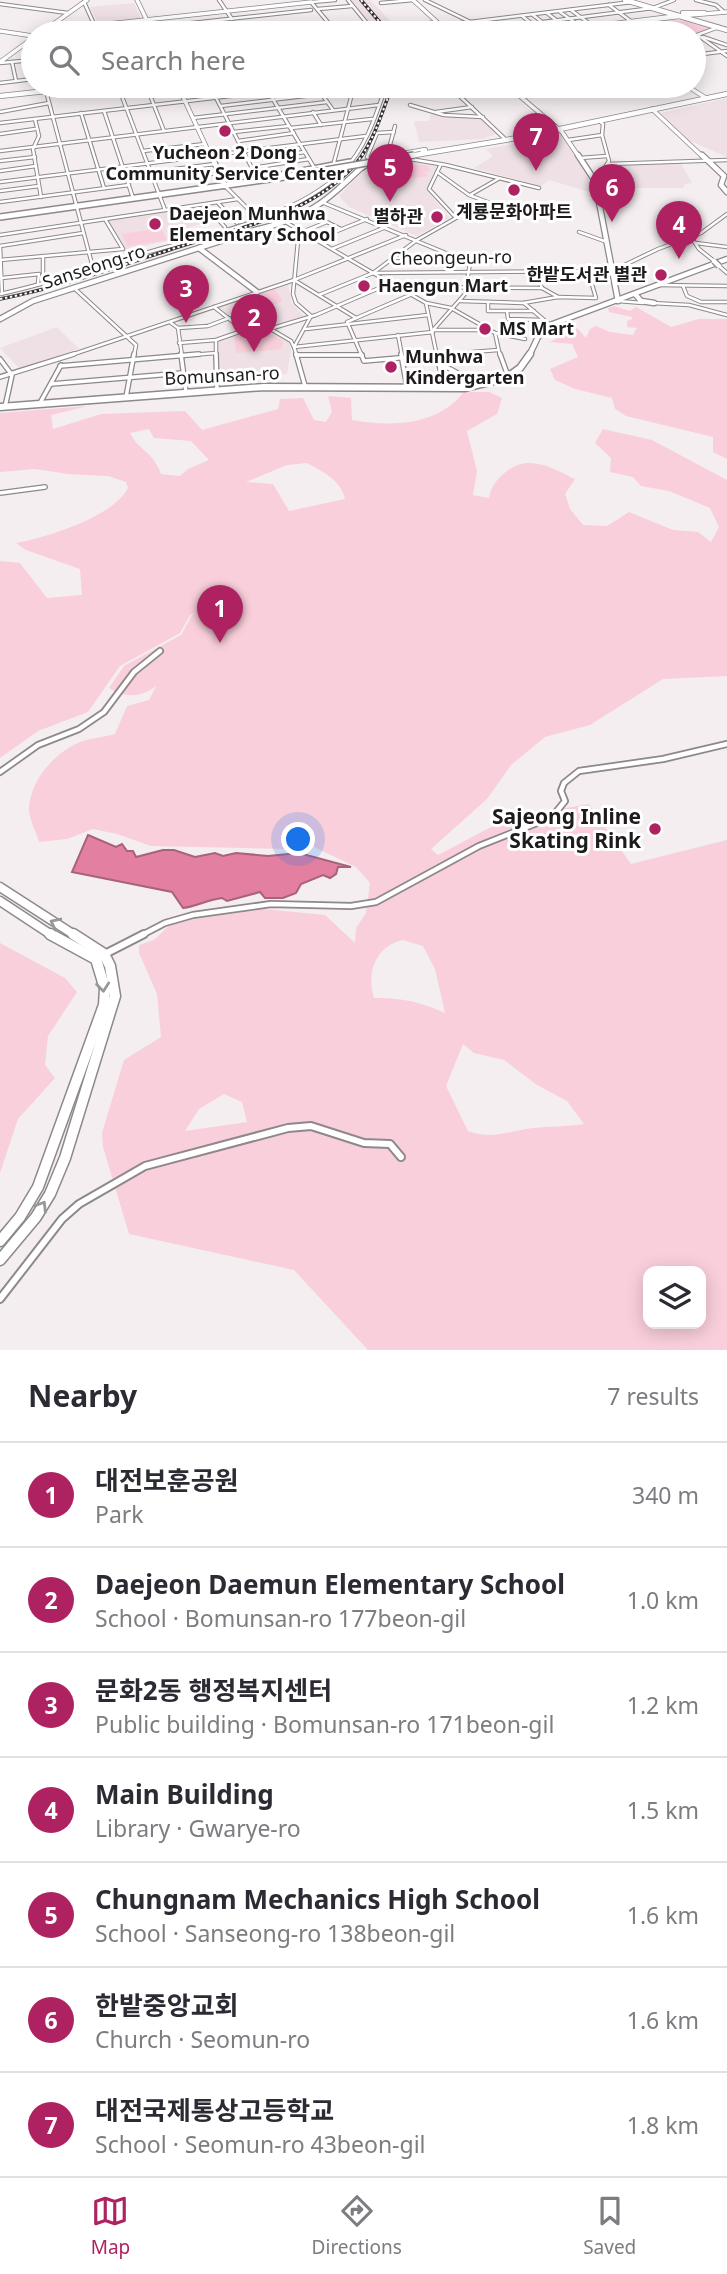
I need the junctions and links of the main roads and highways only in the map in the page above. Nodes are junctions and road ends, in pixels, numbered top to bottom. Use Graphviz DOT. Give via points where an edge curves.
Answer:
graph roads {
  1 [pos="137,0"];
  2 [pos="413,0"];
  3 [pos="625,0"];
  4 [pos="86,1"];
  5 [pos="310,1"];
  6 [pos="658,10"];
  7 [pos="726,12"];
  8 [pos="704,13"];
  9 [pos="679,16"];
  10 [pos="654,19"];
  11 [pos="147,20"];
  12 [pos="695,20"];
  13 [pos="57,21"];
  14 [pos="138,21"];
  15 [pos="436,21"];
  16 [pos="639,21"];
  17 [pos="698,21"];
  18 [pos="706,23"];
  19 [pos="727,30"];
  20 [pos="0,31"];
  21 [pos="21,37"];
  22 [pos="21,47"];
  23 [pos="0,62"];
  24 [pos="21,93"];
  25 [pos="727,94"];
  26 [pos="0,97"];
  27 [pos="184,98"];
  28 [pos="522,98"];
  29 [pos="706,98"];
  30 [pos="651,109"];
  31 [pos="558,128"];
  32 [pos="433,151"];
  33 [pos="370,162"];
  34 [pos="362,167"];
  35 [pos="724,173"];
  36 [pos="269,179"];
  37 [pos="232,185"];
  38 [pos="225,186"];
  39 [pos="727,192"];
  40 [pos="0,217"];
  41 [pos="200,248"];
  42 [pos="727,259"];
  43 [pos="714,261"];
  44 [pos="719,266"];
  45 [pos="257,292"];
  46 [pos="635,294"];
  47 [pos="618,301"];
  48 [pos="654,303"];
  49 [pos="0,319"];
  50 [pos="2,407"];
  51 [pos="0,887"];
  52 [pos="0,901"];
  53 [pos="100,957"];
  54 [pos="0,1241"];
  55 [pos="0,1260"];
  1 -- 11 [label="main road"];
  2 -- 15 [label="main road"];
  3 -- 6 [label="main road"];
  4 -- 13 [label="main road"];
  5 -- 11 [label="main road"];
  6 -- 8 [label="main road"];
  6 -- 9 [label="main road"];
  6 -- 10 [label="main road" via="664,15"];
  7 -- 8 [label="main road"];
  8 -- 9 [label="main road"];
  8 -- 12 [label="main road" via="691,16"];
  9 -- 10 [label="main road"];
  9 -- 12 [label="main road"];
  10 -- 12 [label="main road"];
  10 -- 16 [label="main road"];
  11 -- 14 [label="main road"];
  12 -- 17 [label="main road"];
  18 -- 19 [label="main road"];
  20 -- 21 [label="main road"];
  22 -- 23 [label="main road"];
  24 -- 26 [label="main road"];
  25 -- 29 [label="main road"];
  27 -- 38 [label="main road"];
  28 -- 31 [label="main road"];
  29 -- 30 [label="main road"];
  30 -- 31 [label="main road"];
  30 -- 31 [label="main road"];
  30 -- 35 [label="main road"];
  31 -- 32 [label="main road"];
  31 -- 47 [label="main road" via="597,187"];
  32 -- 33 [label="main road"];
  32 -- 33 [label="main road"];
  32 -- 36 [label="main road, bridge"];
  33 -- 34 [label="main road"];
  34 -- 41 [label="main road, Sanseong-ro" via="324,202 287,223"];
  35 -- 39 [label="main road" via="722,185"];
  36 -- 36 [label="main road" via="349,164 315,169"];
  36 -- 37 [label="main road"];
  36 -- 37 [label="main road"];
  37 -- 38 [label="main road"];
  38 -- 40 [label="main road"];
  41 -- 45 [label="main road"];
  41 -- 49 [label="main road, Sanseong-ro" via="24,305"];
  42 -- 46 [label="main road"];
  43 -- 44 [label="main road, bridge"];
  46 -- 47 [label="main road"];
  46 -- 48 [label="main road" via="641,301"];
  47 -- 50 [label="main road, Bomunsan-ro" via="550,325 539,333 525,363 508,376 482,385 305,386"];
  53 -- 51 [label="main road, one-way" via="74,933"];
  52 -- 53 [label="main road" via="41,929"];
  53 -- 54 [label="main road, one-way" via="104,1005 93,1040 38,1187"];
  55 -- 53 [label="main road, one-way" via="36,1217 65,1158 115,996 110,966"];
}
